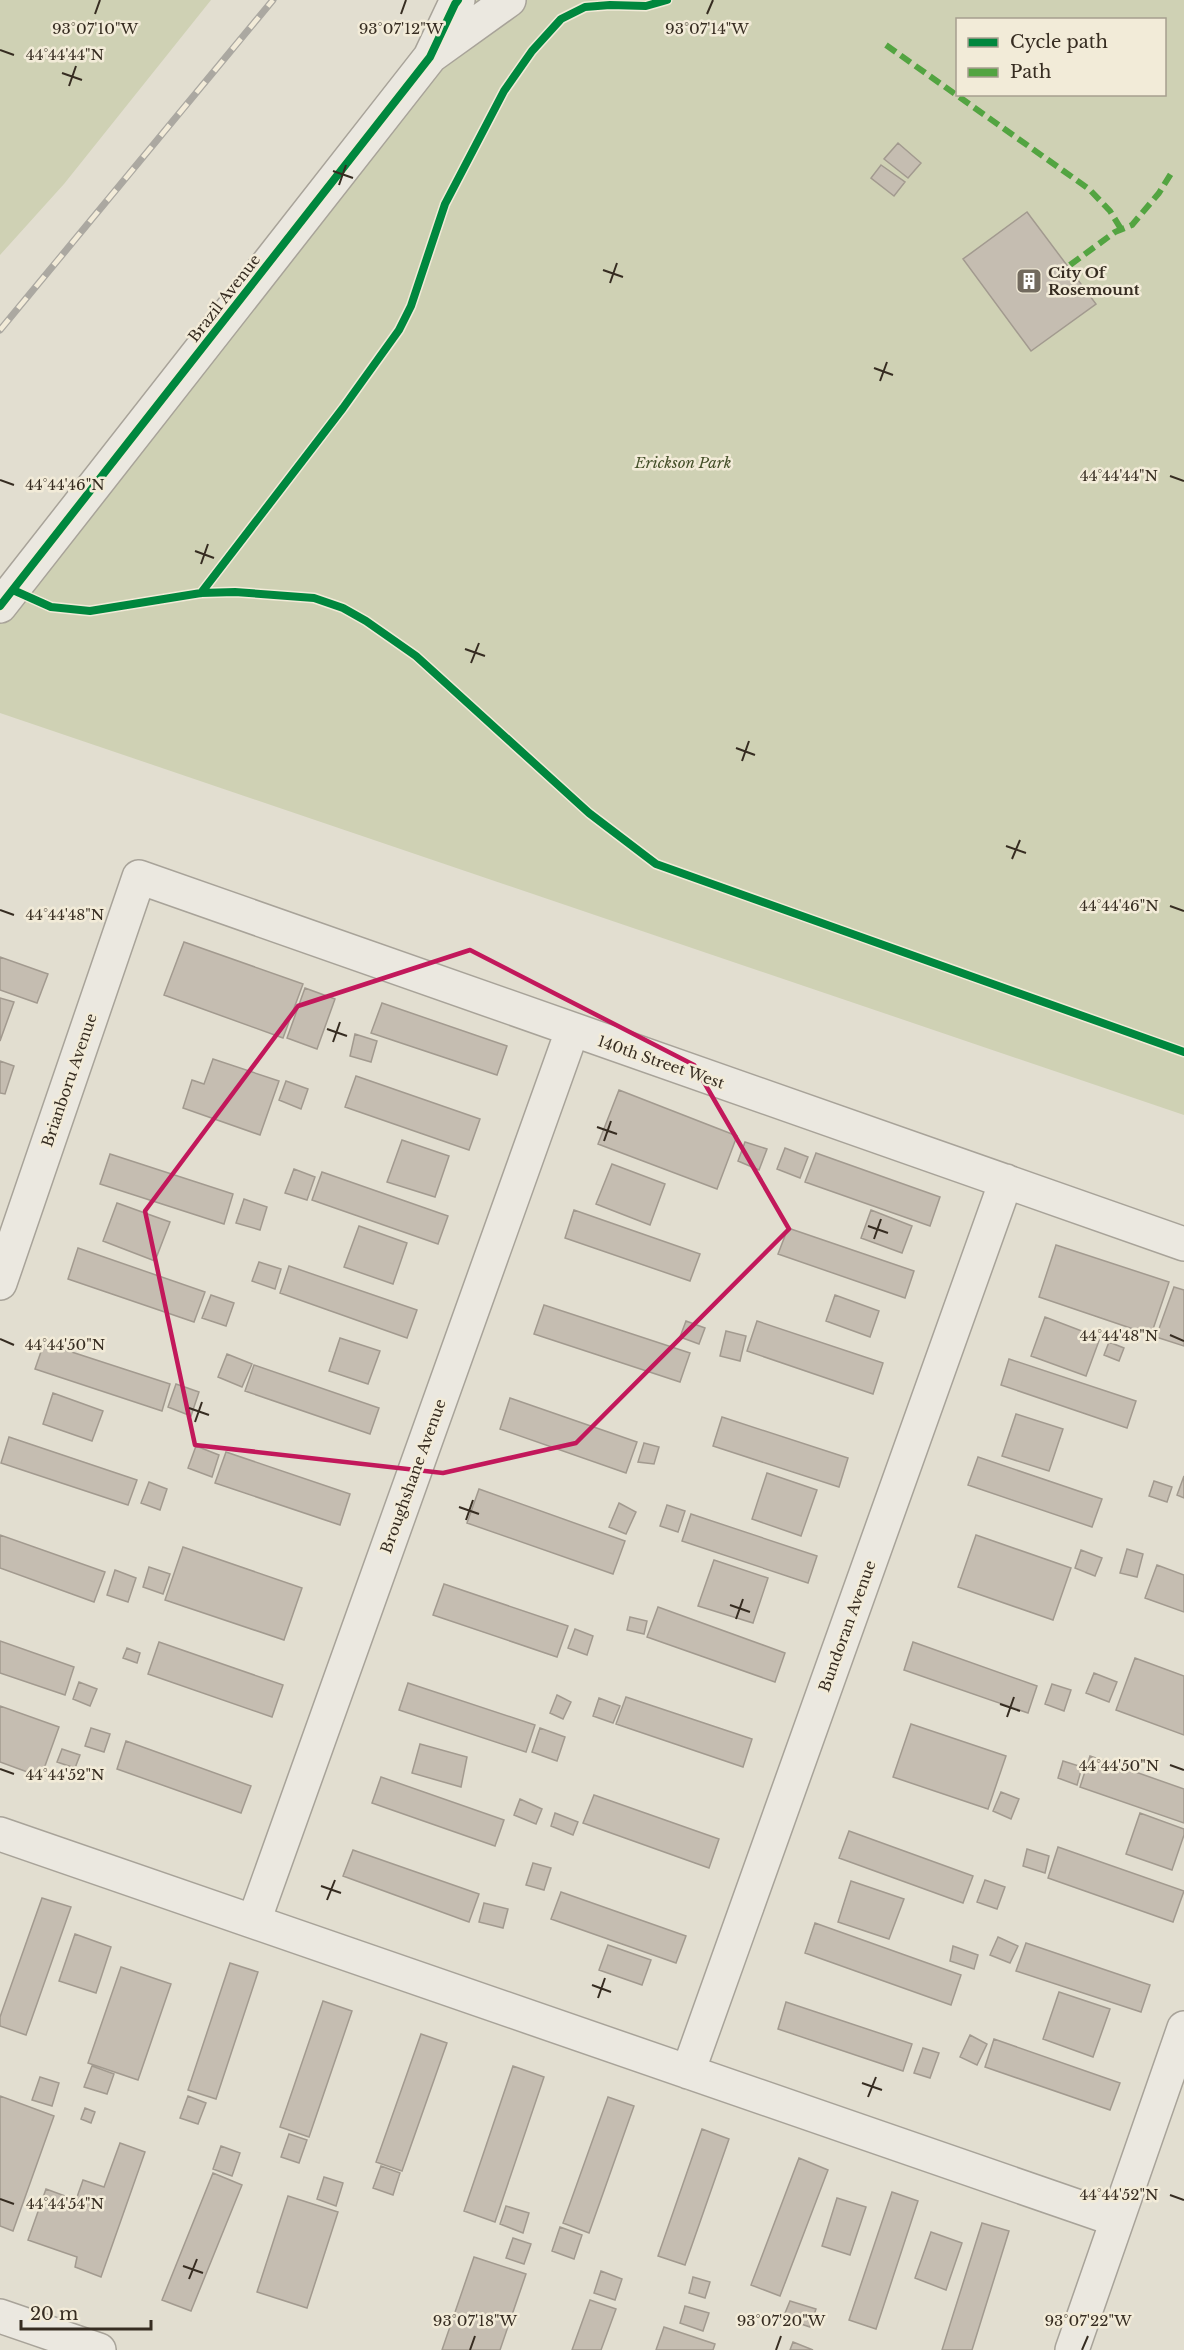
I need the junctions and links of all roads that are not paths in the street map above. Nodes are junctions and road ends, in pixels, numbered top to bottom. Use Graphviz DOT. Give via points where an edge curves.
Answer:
graph roads {
  1 [pos="458,0"];
  2 [pos="509,0"];
  3 [pos="429,57"];
  4 [pos="0,606"];
  5 [pos="139,877"];
  6 [pos="572,1031"];
  7 [pos="1006,1181"];
  8 [pos="1184,1244"];
  9 [pos="0,1283"];
  10 [pos="0,1834"];
  11 [pos="254,1921"];
  12 [pos="1184,2028"];
  13 [pos="688,2072"];
  14 [pos="1117,2220"];
  15 [pos="0,2316"];
  16 [pos="99,2350"];
  17 [pos="1072,2350"];
  1 -- 3 [label="street, Brazil Avenue"];
  2 -- 3 [label="street, Brazil Avenue"];
  3 -- 4 [label="street, Brazil Avenue"];
  5 -- 6 [label="street, 140th Street West"];
  5 -- 9 [label="street, Brianboru Avenue"];
  6 -- 7 [label="street, 140th Street West"];
  6 -- 11 [label="street, Broughshane Avenue"];
  7 -- 8 [label="street, 140th Street West"];
  7 -- 13 [label="street, Bundoran Avenue"];
  10 -- 11 [label="street"];
  11 -- 13 [label="street"];
  12 -- 14 [label="street"];
  13 -- 14 [label="street"];
  14 -- 17 [label="street"];
  15 -- 16 [label="street"];
}
